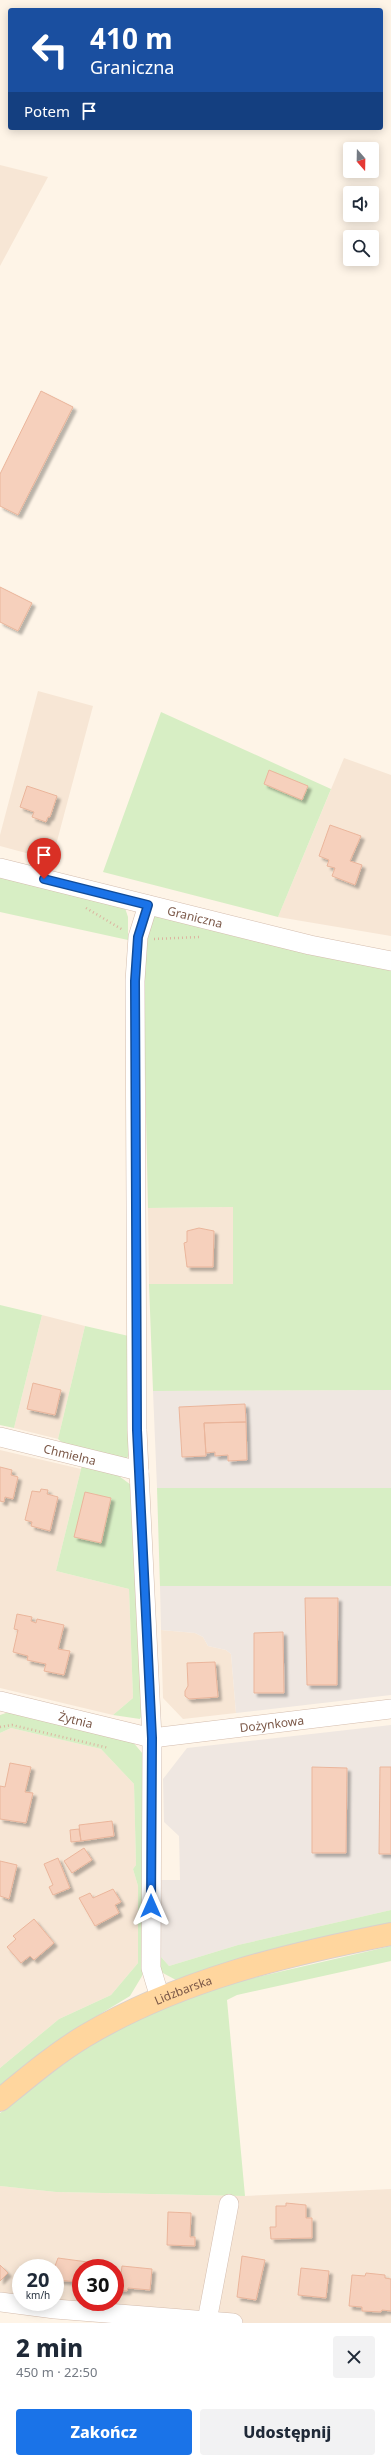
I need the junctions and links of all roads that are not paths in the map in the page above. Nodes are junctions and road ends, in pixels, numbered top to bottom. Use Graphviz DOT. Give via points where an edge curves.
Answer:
graph roads {
  1 [pos="0,868"];
  2 [pos="148,905"];
  3 [pos="391,961"];
  4 [pos="0,1437"];
  5 [pos="139,1471"];
  6 [pos="0,1701"];
  7 [pos="391,1709"];
  8 [pos="152,1738"];
  9 [pos="391,1934"];
  10 [pos="160,1998"];
  11 [pos="0,2100"];
  12 [pos="229,2204"];
  13 [pos="0,2302"];
  14 [pos="206,2321"];
  15 [pos="233,2323"];
  1 -- 2 [label="street, Graniczna"];
  2 -- 3 [label="street, Graniczna" via="310,945"];
  2 -- 5 [label="street" via="138,937 135,981"];
  4 -- 5 [label="street, Chmielna"];
  5 -- 8 [label="street"];
  6 -- 8 [label="street, Żytnia"];
  7 -- 8 [label="street, Dożynkowa"];
  8 -- 10 [label="street" via="150,1968"];
  9 -- 10 [label="main road, Lidzbarska" via="246,1967"];
  10 -- 11 [label="main road, Lidzbarska" via="84,2036"];
  12 -- 14 [label="street"];
  13 -- 14 [label="street"];
  14 -- 15 [label="street"];
}
